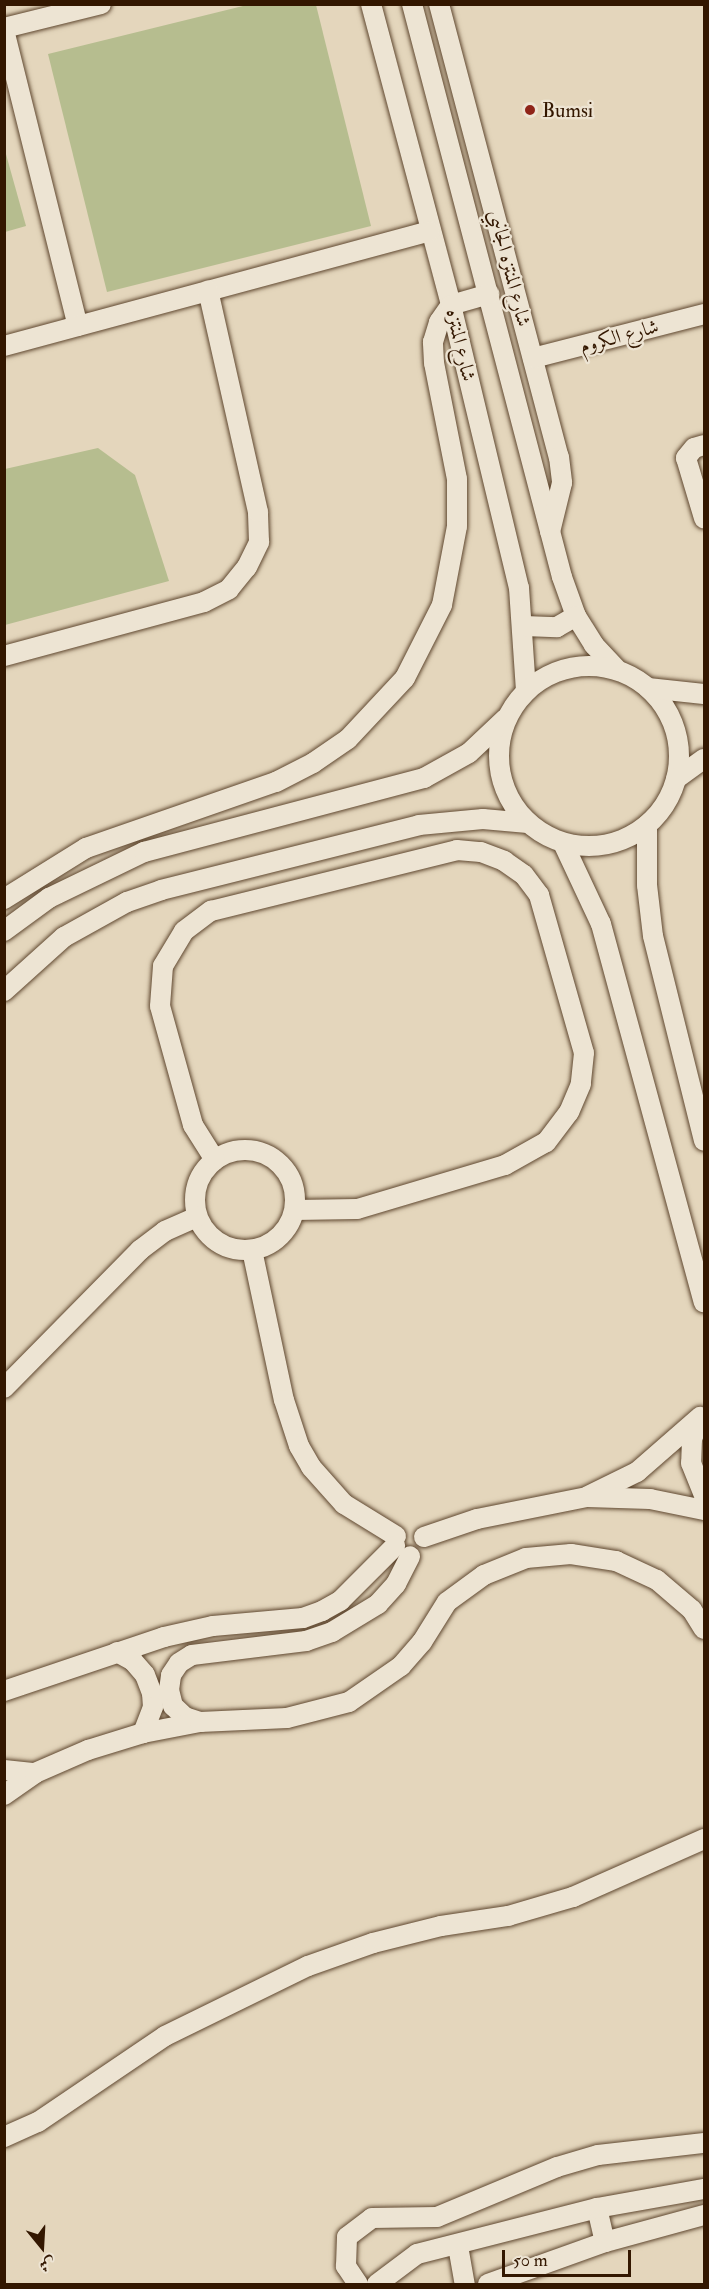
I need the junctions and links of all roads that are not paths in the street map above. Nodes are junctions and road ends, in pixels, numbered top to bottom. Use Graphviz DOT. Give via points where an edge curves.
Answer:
graph roads {
  1 [pos="101,4"];
  2 [pos="371,4"];
  3 [pos="412,4"];
  4 [pos="439,4"];
  5 [pos="4,29"];
  6 [pos="430,231"];
  7 [pos="208,291"];
  8 [pos="489,294"];
  9 [pos="451,305"];
  10 [pos="705,314"];
  11 [pos="78,326"];
  12 [pos="4,346"];
  13 [pos="533,358"];
  14 [pos="705,444"];
  15 [pos="705,518"];
  16 [pos="550,532"];
  17 [pos="576,616"];
  18 [pos="524,626"];
  19 [pos="4,657"];
  20 [pos="617,670"];
  21 [pos="648,688"];
  22 [pos="526,691"];
  23 [pos="705,694"];
  24 [pos="507,717"];
  25 [pos="705,759"];
  26 [pos="676,779"];
  27 [pos="187,813"];
  28 [pos="528,823"];
  29 [pos="647,825"];
  30 [pos="194,837"];
  31 [pos="563,843"];
  32 [pos="4,899"];
  33 [pos="4,931"];
  34 [pos="4,991"];
  35 [pos="705,1141"];
  36 [pos="215,1160"];
  37 [pos="295,1210"];
  38 [pos="197,1217"];
  39 [pos="252,1250"];
  40 [pos="705,1302"];
  41 [pos="4,1388"];
  42 [pos="702,1414"];
  43 [pos="705,1495"];
  44 [pos="587,1497"];
  45 [pos="705,1510"];
  46 [pos="400,1546"];
  47 [pos="705,1629"];
  48 [pos="117,1652"];
  49 [pos="5,1691"];
  50 [pos="160,1691"];
  51 [pos="200,1722"];
  52 [pos="143,1733"];
  53 [pos="4,1770"];
  54 [pos="35,1773"];
  55 [pos="4,1795"];
  56 [pos="703,1842"];
  57 [pos="4,2137"];
  58 [pos="705,2143"];
  59 [pos="705,2189"];
  60 [pos="597,2208"];
  61 [pos="705,2215"];
  62 [pos="605,2242"];
  63 [pos="458,2246"];
  64 [pos="358,2284"];
  65 [pos="377,2284"];
  66 [pos="465,2284"];
  67 [pos="488,2284"];
  1 -- 5 [label="street"];
  2 -- 6 [label="street, شارع المنتزه"];
  3 -- 8 [label="street, شارع المنتزه"];
  4 -- 13 [label="street, شارع المنتزه الجانبي"];
  5 -- 11 [label="street"];
  6 -- 7 [label="street"];
  6 -- 9 [label="street, شارع المنتزه"];
  7 -- 11 [label="street"];
  7 -- 19 [label="street" via="258,512 259,542 247,567 229,589 204,602"];
  8 -- 9 [label="street"];
  8 -- 16 [label="street, شارع المنتزه"];
  9 -- 18 [label="street, شارع المنتزه" via="519,588"];
  9 -- 27 [label="street" via="439,322 434,352 457,479 457,526 442,605 426,643 379,710 348,739 276,782"];
  10 -- 13 [label="street, شارع الكروم"];
  11 -- 12 [label="street"];
  13 -- 16 [label="street, شارع المنتزه الجانبي" via="562,483"];
  14 -- 15 [label="street" via="694,447 686,458"];
  16 -- 17 [label="street, شارع المنتزه"];
  17 -- 18 [label="street" via="557,627"];
  17 -- 20 [label="street, شارع المنتزه" via="594,645"];
  18 -- 22 [label="street, شارع المنتزه"];
  20 -- 21 [label="street"];
  20 -- 22 [label="street" via="585,666 564,670"];
  21 -- 23 [label="street"];
  21 -- 26 [label="street" via="662,703 678,739"];
  22 -- 24 [label="street"];
  24 -- 28 [label="street" via="500,739 502,785"];
  24 -- 30 [label="street" via="469,753 424,778"];
  25 -- 26 [label="street"];
  26 -- 29 [label="street" via="665,804"];
  27 -- 30 [label="street"];
  27 -- 32 [label="street" via="86,848"];
  28 -- 31 [label="street"];
  28 -- 34 [label="street" via="483,819 419,825 161,890 127,902 64,937"];
  29 -- 31 [label="street" via="607,844"];
  29 -- 35 [label="street" via="647,885 653,936"];
  30 -- 33 [label="street" via="144,852 96,873 49,898"];
  31 -- 40 [label="street" via="601,924"];
  36 -- 37 [label="street" via="243,1150 271,1157 291,1180"];
  36 -- 37 [label="street" via="193,1125 160,1006 163,966 184,931 211,911 457,850 481,852 504,861 524,875 539,895 584,1053 581,1084 569,1112 546,1142 505,1165 357,1209"];
  36 -- 38 [label="street" via="197,1185"];
  37 -- 39 [label="street" via="280,1237"];
  38 -- 39 [label="street" via="224,1247"];
  38 -- 41 [label="street" via="165,1231 140,1250"];
  39 -- 46 [label="street" via="284,1400 299,1446 311,1467 344,1504"];
  42 -- 43 [label="street" via="692,1439 691,1463"];
  42 -- 44 [label="street" via="637,1472"];
  44 -- 45 [label="street" via="650,1499"];
  44 -- 46 [label="street" via="488,1516 424,1537 410,1527"];
  46 -- 48 [label="street" via="358,1586 322,1611 303,1618 213,1626"];
  46 -- 50 [label="street" via="396,1584 355,1621 306,1641 192,1655 179,1663"];
  47 -- 51 [label="street" via="692,1610 657,1580 616,1561 571,1554 526,1558 484,1575 447,1602 422,1642 401,1666 349,1702 287,1718"];
  48 -- 49 [label="street"];
  48 -- 50 [label="street" via="133,1661"];
  50 -- 51 [label="street" via="185,1717"];
  50 -- 52 [label="street"];
  51 -- 52 [label="street"];
  52 -- 54 [label="street" via="88,1750"];
  53 -- 54 [label="street"];
  54 -- 55 [label="street"];
  56 -- 57 [label="street" via="573,1897 508,1916 441,1926 373,1943 308,1966 165,2036 38,2122"];
  58 -- 64 [label="street" via="598,2155 556,2167 437,2217 372,2218 347,2237 346,2266"];
  59 -- 60 [label="street"];
  60 -- 62 [label="street"];
  60 -- 63 [label="street"];
  61 -- 62 [label="street"];
  62 -- 67 [label="street"];
  63 -- 65 [label="street" via="417,2254"];
  63 -- 66 [label="street"];
}
